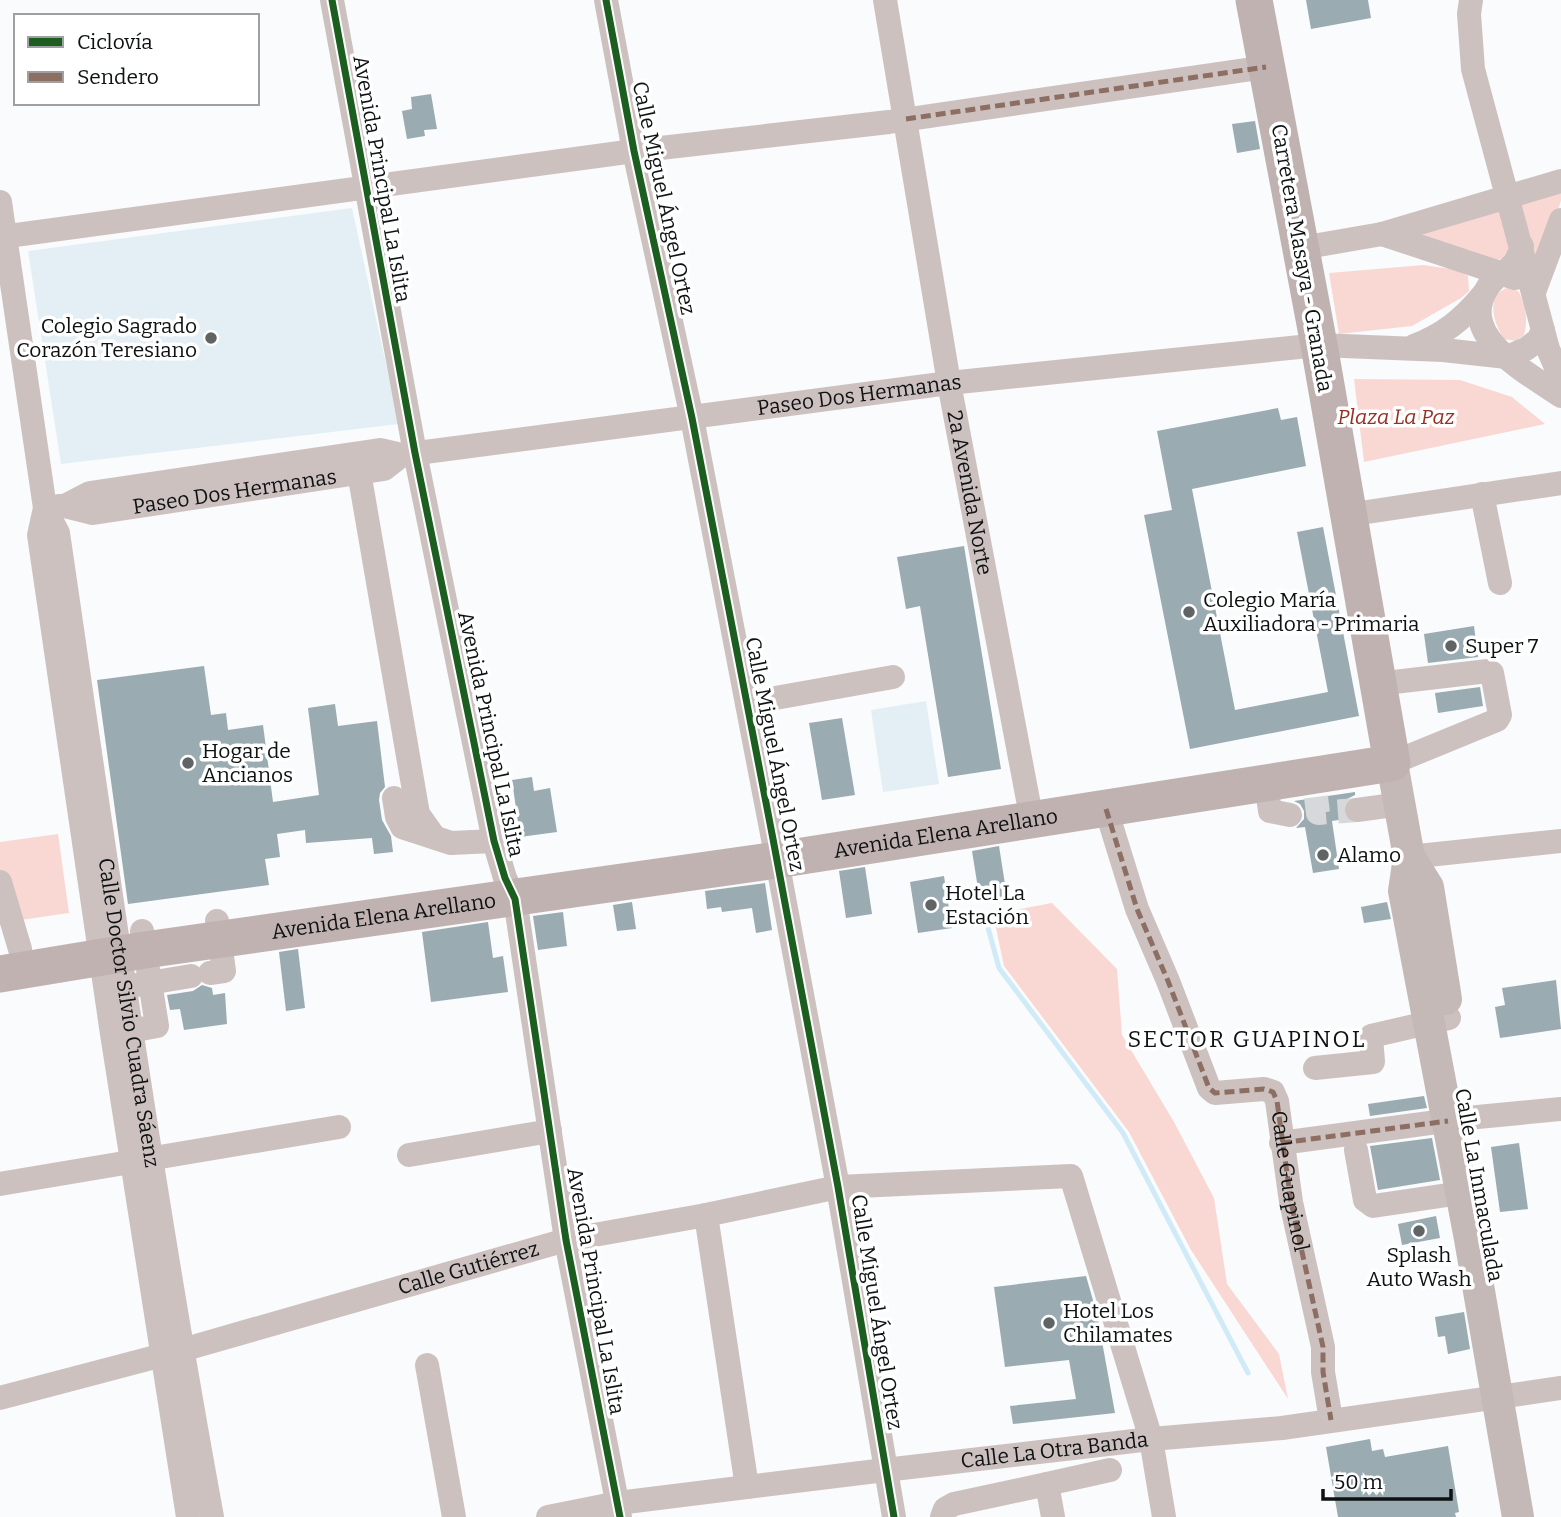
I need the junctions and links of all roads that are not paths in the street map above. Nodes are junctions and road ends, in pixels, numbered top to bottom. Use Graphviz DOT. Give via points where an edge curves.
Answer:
graph roads {
  1 [pos="332,0"];
  2 [pos="606,0"];
  3 [pos="885,0"];
  4 [pos="1254,0"];
  5 [pos="1471,0"];
  6 [pos="1266,67"];
  7 [pos="906,119"];
  8 [pos="634,150"];
  9 [pos="1561,181"];
  10 [pos="366,187"];
  11 [pos="1508,196"];
  12 [pos="0,202"];
  13 [pos="1561,220"];
  14 [pos="1382,234"];
  15 [pos="3,237"];
  16 [pos="1522,246"];
  17 [pos="1301,248"];
  18 [pos="1503,274"];
  19 [pos="1534,292"];
  20 [pos="1482,296"];
  21 [pos="1543,330"];
  22 [pos="1319,345"];
  23 [pos="1407,348"];
  24 [pos="1507,357"];
  25 [pos="1561,379"];
  26 [pos="949,383"];
  27 [pos="1561,396"];
  28 [pos="692,418"];
  29 [pos="408,454"];
  30 [pos="359,472"];
  31 [pos="1561,483"];
  32 [pos="1482,494"];
  33 [pos="55,507"];
  34 [pos="1347,515"];
  35 [pos="1500,583"];
  36 [pos="892,677"];
  37 [pos="1377,684"];
  38 [pos="747,703"];
  39 [pos="1389,752"];
  40 [pos="1266,783"];
  41 [pos="1171,787"];
  42 [pos="1349,794"];
  43 [pos="394,799"];
  44 [pos="1106,809"];
  45 [pos="1030,810"];
  46 [pos="1290,815"];
  47 [pos="433,835"];
  48 [pos="1561,841"];
  49 [pos="494,842"];
  50 [pos="775,849"];
  51 [pos="1409,858"];
  52 [pos="0,881"];
  53 [pos="510,888"];
  54 [pos="5,914"];
  55 [pos="7,958"];
  56 [pos="122,958"];
  57 [pos="1439,1019"];
  58 [pos="1315,1068"];
  59 [pos="1561,1109"];
  60 [pos="1458,1119"];
  61 [pos="339,1127"];
  62 [pos="550,1132"];
  63 [pos="1281,1143"];
  64 [pos="1356,1150"];
  65 [pos="409,1156"];
  66 [pos="141,1160"];
  67 [pos="0,1184"];
  68 [pos="838,1187"];
  69 [pos="1461,1192"];
  70 [pos="706,1215"];
  71 [pos="1479,1237"];
  72 [pos="566,1240"];
  73 [pos="172,1353"];
  74 [pos="427,1365"];
  75 [pos="1561,1388"];
  76 [pos="1506,1395"];
  77 [pos="0,1398"];
  78 [pos="1331,1420"];
  79 [pos="1151,1439"];
  80 [pos="1020,1456"];
  81 [pos="1110,1470"];
  82 [pos="885,1471"];
  83 [pos="1035,1486"];
  84 [pos="747,1487"];
  85 [pos="619,1510"];
  86 [pos="188,1517"];
  87 [pos="212,1517"];
  88 [pos="454,1517"];
  89 [pos="548,1517"];
  90 [pos="894,1517"];
  91 [pos="942,1517"];
  92 [pos="1053,1517"];
  93 [pos="1164,1517"];
  94 [pos="1518,1517"];
  95 [pos="1537,1517"];
  1 -- 10 [label="street, Avenida Principal La Islita"];
  2 -- 8 [label="street, Calle Miguel Ángel Ortez"];
  3 -- 7 [label="street, 2a Avenida Norte"];
  4 -- 6 [label="highway, Carretera Masaya - Granada"];
  5 -- 11 [label="street" via="1473,69"];
  6 -- 7 [label="street"];
  6 -- 17 [label="highway, Carretera Masaya - Granada"];
  7 -- 8 [label="street"];
  7 -- 26 [label="street, 2a Avenida Norte"];
  8 -- 10 [label="street"];
  8 -- 28 [label="street, Calle Miguel Ángel Ortez"];
  9 -- 11 [label="street"];
  10 -- 15 [label="street"];
  10 -- 29 [label="street, Avenida Principal La Islita"];
  11 -- 14 [label="street"];
  11 -- 16 [label="street"];
  12 -- 15 [label="street, Calle Doctor Silvio Cuadra Sáenz"];
  13 -- 19 [label="street"];
  14 -- 17 [label="street"];
  14 -- 18 [label="street"];
  15 -- 33 [label="street, Calle Doctor Silvio Cuadra Sáenz"];
  16 -- 18 [label="street" via="1510,270"];
  16 -- 19 [label="street"];
  17 -- 22 [label="highway, Carretera Masaya - Granada"];
  18 -- 19 [label="street" via="1522,280"];
  18 -- 20 [label="street"];
  19 -- 21 [label="street"];
  20 -- 23 [label="street" via="1455,325"];
  20 -- 24 [label="street" via="1483,333"];
  21 -- 24 [label="street" via="1526,349"];
  21 -- 25 [label="street"];
  22 -- 23 [label="street, Paseo Dos Hermanas"];
  22 -- 26 [label="street, Paseo Dos Hermanas"];
  22 -- 34 [label="highway, Carretera Masaya - Granada"];
  23 -- 24 [label="street, Paseo Dos Hermanas"];
  24 -- 27 [label="street"];
  26 -- 28 [label="street, Paseo Dos Hermanas"];
  26 -- 45 [label="street, 2a Avenida Norte"];
  28 -- 29 [label="street, Paseo Dos Hermanas"];
  28 -- 38 [label="street, Calle Miguel Ángel Ortez"];
  29 -- 30 [label="street, Paseo Dos Hermanas" via="384,469"];
  29 -- 33 [label="street, Paseo Dos Hermanas" via="380,450 90,493"];
  29 -- 49 [label="street, Avenida Principal La Islita"];
  30 -- 33 [label="street, Paseo Dos Hermanas" via="93,513"];
  30 -- 47 [label="street" via="418,814"];
  31 -- 32 [label="street"];
  32 -- 34 [label="street"];
  32 -- 35 [label="street"];
  33 -- 56 [label="street, Calle Doctor Silvio Cuadra Sáenz" via="61,619 83,772"];
  34 -- 37 [label="highway, Carretera Masaya - Granada"];
  36 -- 38 [label="street"];
  37 -- 39 [label="highway, Carretera Masaya - Granada"];
  37 -- 39 [label="street" via="1493,673 1497,720"];
  38 -- 50 [label="street, Calle Miguel Ángel Ortez"];
  39 -- 41 [label="highway, Avenida Elena Arellano"];
  39 -- 42 [label="highway, Avenida Elena Arellano"];
  39 -- 42 [label="main road, Calle La Inmaculada"];
  40 -- 41 [label="highway, Avenida Elena Arellano"];
  40 -- 42 [label="highway, Avenida Elena Arellano"];
  40 -- 46 [label="street" via="1270,811"];
  41 -- 44 [label="highway, Avenida Elena Arellano"];
  41 -- 45 [label="highway, Avenida Elena Arellano"];
  42 -- 51 [label="main road, Calle La Inmaculada"];
  43 -- 47 [label="street" via="402,827"];
  44 -- 45 [label="highway, Avenida Elena Arellano"];
  44 -- 63 [label="street, Calle Guapinol" via="1136,909 1209,1088 1215,1093 1273,1092"];
  45 -- 50 [label="highway, Avenida Elena Arellano"];
  47 -- 49 [label="street" via="451,843"];
  48 -- 51 [label="street"];
  49 -- 53 [label="street, Avenida Principal La Islita"];
  50 -- 53 [label="highway, Avenida Elena Arellano"];
  50 -- 68 [label="street, Calle Miguel Ángel Ortez"];
  51 -- 57 [label="main road, Calle La Inmaculada" via="1429,887"];
  52 -- 54 [label="street"];
  53 -- 56 [label="highway, Avenida Elena Arellano" via="309,917 210,952"];
  53 -- 62 [label="street, Avenida Principal La Islita"];
  54 -- 55 [label="street"];
  55 -- 56 [label="highway, Avenida Elena Arellano"];
  56 -- 66 [label="street, Calle Doctor Silvio Cuadra Sáenz" via="121,1033"];
  57 -- 58 [label="street" via="1371,1036 1373,1062"];
  57 -- 60 [label="main road, Calle La Inmaculada"];
  59 -- 60 [label="street"];
  60 -- 63 [label="street"];
  60 -- 69 [label="main road, Calle La Inmaculada"];
  60 -- 71 [label="main road, Calle La Inmaculada"];
  61 -- 66 [label="street"];
  62 -- 65 [label="street"];
  62 -- 72 [label="street, Avenida Principal La Islita"];
  63 -- 78 [label="street, Calle Guapinol" via="1323,1347"];
  64 -- 69 [label="street" via="1365,1200 1373,1206"];
  66 -- 67 [label="street"];
  66 -- 73 [label="street, Calle Doctor Silvio Cuadra Sáenz"];
  68 -- 70 [label="street, Calle Gutiérrez"];
  68 -- 79 [label="street, Calle Gutiérrez" via="1071,1176"];
  68 -- 82 [label="street, Calle Miguel Ángel Ortez"];
  69 -- 71 [label="main road, Calle La Inmaculada"];
  70 -- 72 [label="street, Calle Gutiérrez"];
  70 -- 84 [label="street"];
  71 -- 76 [label="main road, Calle La Inmaculada"];
  72 -- 73 [label="street, Calle Gutiérrez"];
  72 -- 85 [label="street, Avenida Principal La Islita"];
  73 -- 77 [label="street, Calle Gutiérrez"];
  73 -- 86 [label="street, Calle Doctor Silvio Cuadra Sáenz"];
  73 -- 87 [label="street, Calle Doctor Silvio Cuadra Sáenz"];
  74 -- 88 [label="street"];
  75 -- 76 [label="street, Calle La Otra Banda"];
  76 -- 78 [label="street, Calle La Otra Banda"];
  76 -- 94 [label="main road, Calle La Inmaculada"];
  76 -- 95 [label="main road, Calle La Inmaculada"];
  78 -- 79 [label="street, Calle La Otra Banda"];
  79 -- 80 [label="street, Calle La Otra Banda"];
  79 -- 93 [label="street"];
  80 -- 82 [label="street, Calle La Otra Banda"];
  80 -- 83 [label="street"];
  81 -- 83 [label="street"];
  82 -- 84 [label="street, Calle La Otra Banda"];
  82 -- 90 [label="street, Calle Miguel Ángel Ortez"];
  83 -- 91 [label="street" via="954,1504"];
  83 -- 92 [label="street"];
  84 -- 85 [label="street, Calle La Otra Banda"];
  85 -- 89 [label="street, Calle La Otra Banda"];
}
